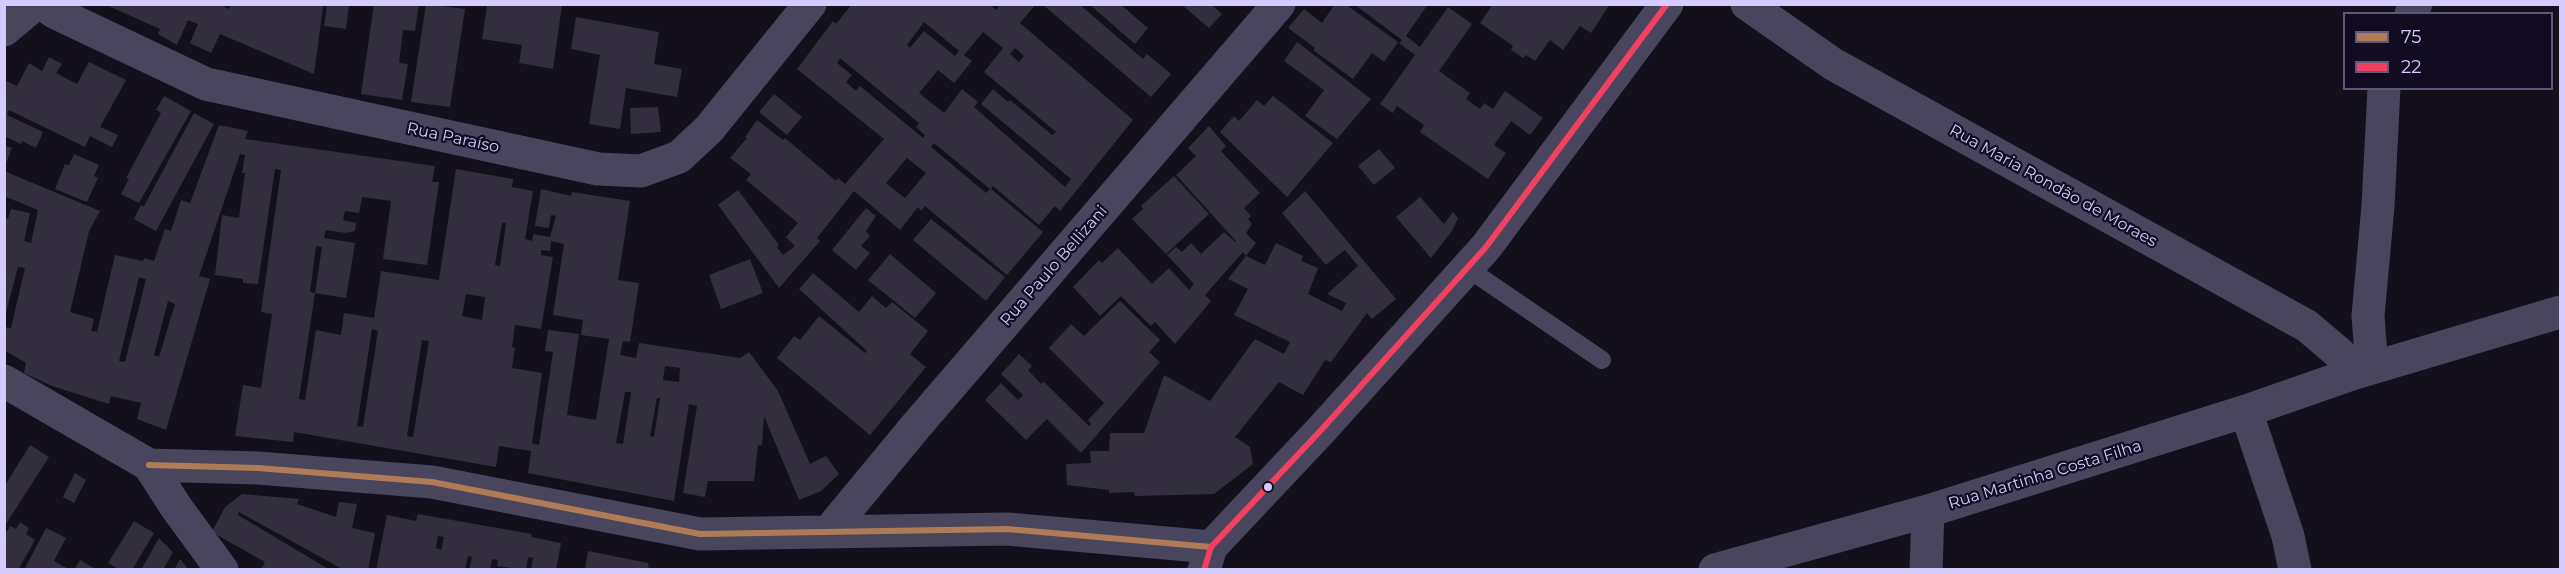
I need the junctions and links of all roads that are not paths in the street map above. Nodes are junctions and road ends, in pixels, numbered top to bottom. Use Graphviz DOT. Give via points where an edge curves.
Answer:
graph roads {
  1 [pos="35,4"];
  2 [pos="44,4"];
  3 [pos="810,4"];
  4 [pos="1279,4"];
  5 [pos="1667,4"];
  6 [pos="1747,4"];
  7 [pos="4,30"];
  8 [pos="2384,90"];
  9 [pos="1467,268"];
  10 [pos="2560,312"];
  11 [pos="1602,360"];
  12 [pos="2362,371"];
  13 [pos="4,381"];
  14 [pos="2246,411"];
  15 [pos="149,465"];
  16 [pos="1928,511"];
  17 [pos="830,530"];
  18 [pos="1207,558"];
  19 [pos="222,570"];
  20 [pos="1715,570"];
  21 [pos="1926,570"];
  22 [pos="2295,570"];
  1 -- 7 [label="street"];
  2 -- 3 [label="street, Rua Paraíso" via="206,84 598,169 641,171 679,157 710,129"];
  4 -- 17 [label="street, Rua Paulo Bellizani"];
  5 -- 9 [label="street"];
  6 -- 12 [label="street, Rua Maria Rondão de Moraes" via="1833,64 2307,326"];
  8 -- 12 [label="street" via="2378,206"];
  9 -- 11 [label="lane"];
  9 -- 18 [label="street"];
  10 -- 12 [label="street, Rua Martinha Costa Filha"];
  12 -- 14 [label="street, Rua Martinha Costa Filha"];
  13 -- 15 [label="street"];
  14 -- 16 [label="street, Rua Martinha Costa Filha"];
  14 -- 22 [label="street" via="2288,536"];
  15 -- 17 [label="street" via="258,468 432,482 700,534"];
  15 -- 19 [label="street"];
  16 -- 20 [label="street, Rua Martinha Costa Filha"];
  16 -- 21 [label="street"];
  17 -- 18 [label="street" via="1006,529"];
}
